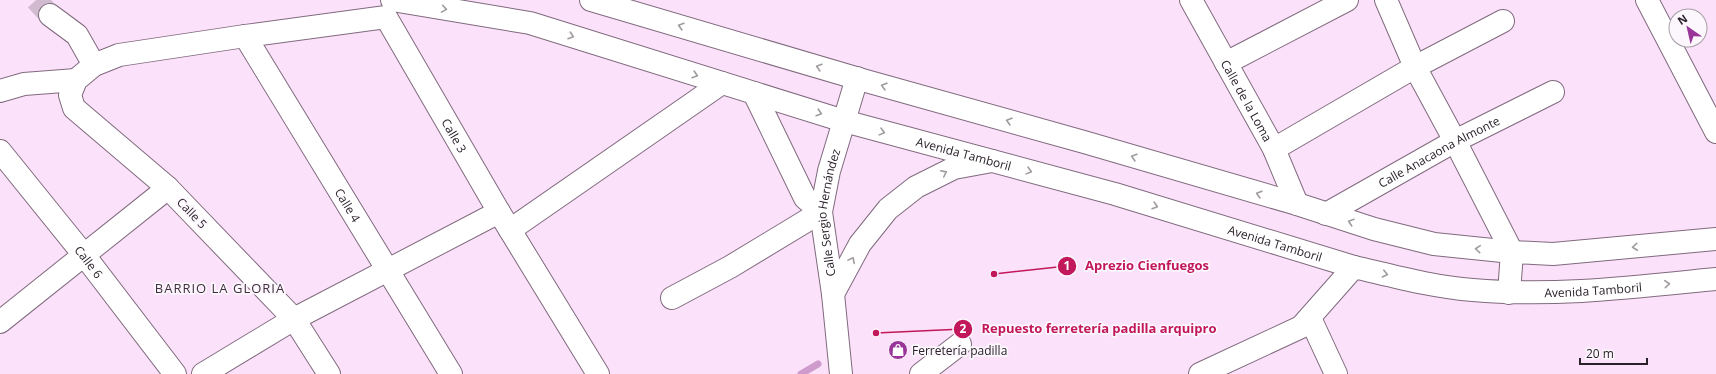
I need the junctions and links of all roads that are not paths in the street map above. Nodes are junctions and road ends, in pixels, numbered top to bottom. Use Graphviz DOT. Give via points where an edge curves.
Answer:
graph roads {
  1 [pos="591,0"];
  2 [pos="1191,0"];
  3 [pos="1347,0"];
  4 [pos="1386,0"];
  5 [pos="1647,0"];
  6 [pos="389,6"];
  7 [pos="50,15"];
  8 [pos="1503,21"];
  9 [pos="245,36"];
  10 [pos="1226,63"];
  11 [pos="94,66"];
  12 [pos="1415,67"];
  13 [pos="857,78"];
  14 [pos="76,80"];
  15 [pos="722,83"];
  16 [pos="0,91"];
  17 [pos="1553,92"];
  18 [pos="754,94"];
  19 [pos="844,121"];
  20 [pos="1716,132"];
  21 [pos="1455,142"];
  22 [pos="1274,149"];
  23 [pos="2,157"];
  24 [pos="992,161"];
  25 [pos="168,188"];
  26 [pos="1297,204"];
  27 [pos="821,212"];
  28 [pos="1326,214"];
  29 [pos="504,221"];
  30 [pos="1716,239"];
  31 [pos="1512,252"];
  32 [pos="84,255"];
  33 [pos="1354,267"];
  34 [pos="389,270"];
  35 [pos="1716,279"];
  36 [pos="1509,293"];
  37 [pos="833,294"];
  38 [pos="672,298"];
  39 [pos="1310,318"];
  40 [pos="294,319"];
  41 [pos="0,322"];
  42 [pos="960,344"];
  43 [pos="175,374"];
  44 [pos="203,374"];
  45 [pos="329,374"];
  46 [pos="450,374"];
  47 [pos="598,374"];
  48 [pos="841,374"];
  49 [pos="922,374"];
  50 [pos="1200,374"];
  51 [pos="1336,374"];
  13 -- 1 [label="street, one-way"];
  2 -- 10 [label="street, Calle de la Loma"];
  3 -- 10 [label="street"];
  4 -- 12 [label="street"];
  5 -- 20 [label="street"];
  6 -- 9 [label="street"];
  6 -- 15 [label="street, Avenida Tamboril, one-way" via="530,23"];
  6 -- 29 [label="street, Calle 3"];
  7 -- 11 [label="street" via="78,35"];
  8 -- 12 [label="street"];
  9 -- 11 [label="street" via="119,55"];
  9 -- 34 [label="street, Calle 4"];
  10 -- 22 [label="street, Calle de la Loma"];
  11 -- 14 [label="street"];
  12 -- 21 [label="street"];
  12 -- 22 [label="street"];
  13 -- 19 [label="street, Calle Sergio Hernández"];
  26 -- 13 [label="street, one-way"];
  14 -- 16 [label="street" via="24,84"];
  14 -- 25 [label="street, Calle 5" via="70,95 74,108"];
  15 -- 18 [label="street, Avenida Tamboril"];
  15 -- 29 [label="street"];
  17 -- 21 [label="street, Calle Anacaona Almonte"];
  18 -- 19 [label="street, Avenida Tamboril, one-way"];
  18 -- 27 [label="street" via="805,198"];
  19 -- 24 [label="street, Avenida Tamboril, one-way"];
  19 -- 27 [label="street, Calle Sergio Hernández" via="829,171"];
  21 -- 28 [label="street, Calle Anacaona Almonte"];
  21 -- 31 [label="street"];
  22 -- 26 [label="street, Calle de la Loma"];
  23 -- 32 [label="street, Calle 6"];
  24 -- 33 [label="street, Avenida Tamboril, one-way" via="1115,194"];
  37 -- 24 [label="street, one-way" via="860,244 888,209 916,187 954,168"];
  25 -- 32 [label="street"];
  25 -- 40 [label="street, Calle 5"];
  26 -- 28 [label="street"];
  27 -- 37 [label="street, Calle Sergio Hernández"];
  27 -- 38 [label="street" via="730,267"];
  31 -- 28 [label="street, one-way" via="1434,244 1374,230"];
  29 -- 34 [label="street"];
  29 -- 47 [label="street, Calle 3"];
  30 -- 31 [label="street, one-way" via="1553,254"];
  31 -- 36 [label="street"];
  32 -- 41 [label="street"];
  32 -- 43 [label="street, Calle 6"];
  33 -- 36 [label="street, Avenida Tamboril, one-way" via="1428,283"];
  33 -- 39 [label="street"];
  34 -- 40 [label="street"];
  34 -- 46 [label="street, Calle 4"];
  36 -- 35 [label="street, Avenida Tamboril, one-way" via="1590,291"];
  37 -- 48 [label="street, Calle Sergio Hernández"];
  39 -- 50 [label="street" via="1293,332"];
  39 -- 51 [label="street"];
  40 -- 44 [label="street"];
  40 -- 45 [label="street, Calle 5"];
  42 -- 49 [label="street"];
}
